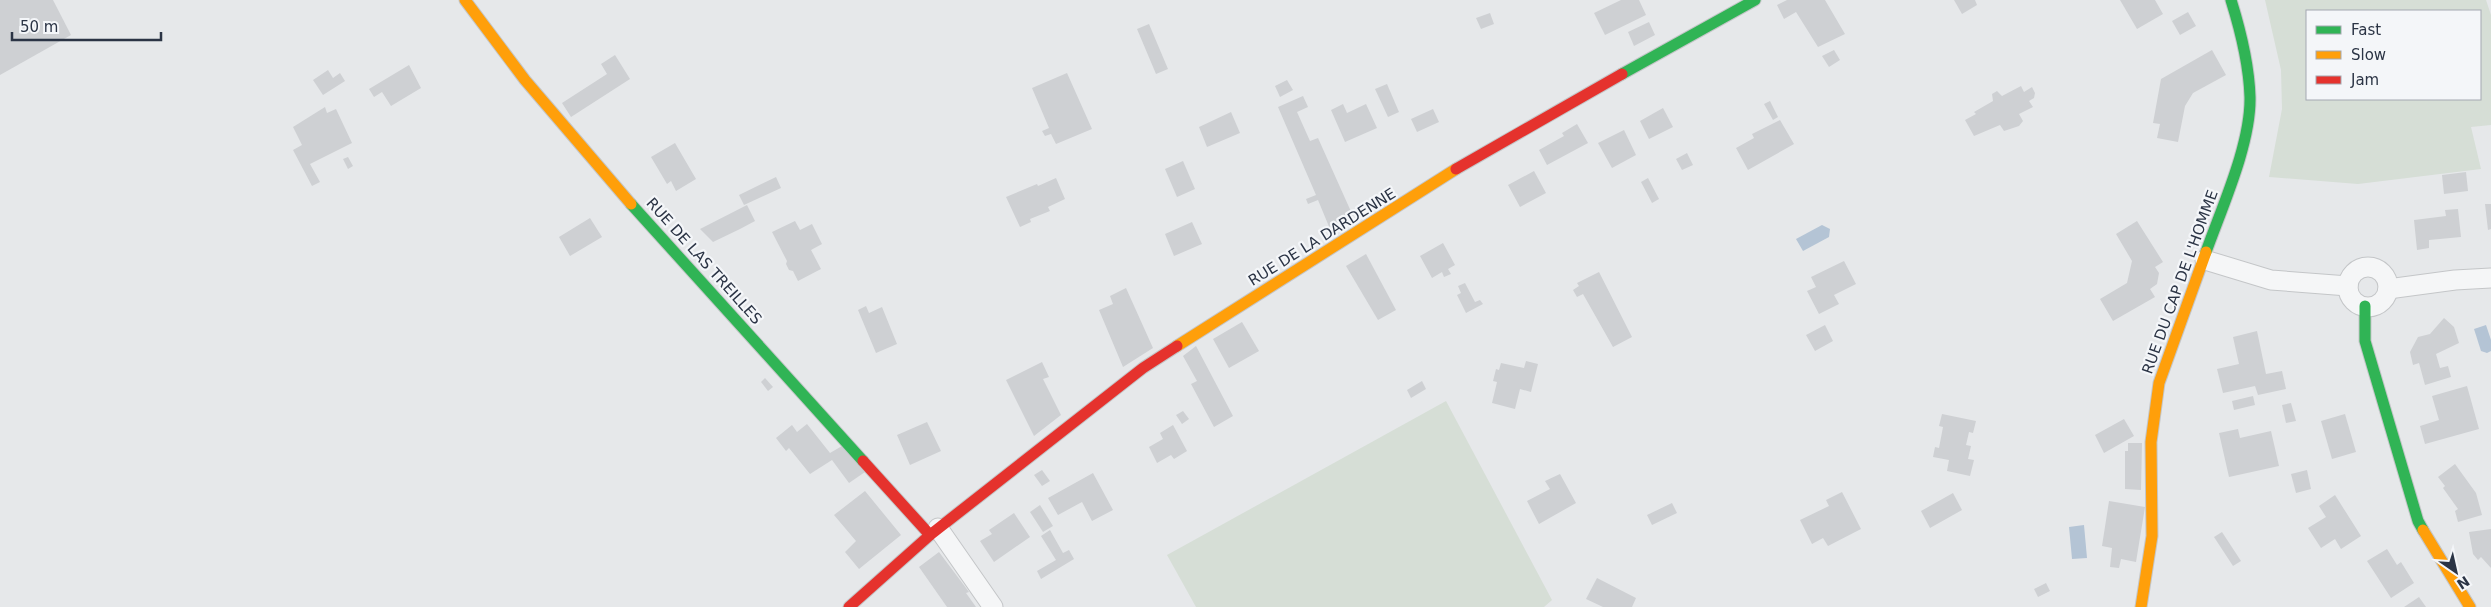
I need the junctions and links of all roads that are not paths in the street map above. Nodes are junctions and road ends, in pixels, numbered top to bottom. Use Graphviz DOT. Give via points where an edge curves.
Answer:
graph roads {
  1 [pos="466,0"];
  2 [pos="1755,0"];
  3 [pos="2231,0"];
  4 [pos="2205,260"];
  5 [pos="2491,278"];
  6 [pos="2348,286"];
  7 [pos="2388,289"];
  8 [pos="2365,306"];
  9 [pos="934,532"];
  10 [pos="850,607"];
  11 [pos="993,607"];
  12 [pos="2142,607"];
  13 [pos="2470,607"];
  1 -- 9 [label="street, RUE DE LAS TREILLES" via="538,97 589,157"];
  2 -- 9 [label="street, RUE DE LA DARDENNE" via="1486,150 1143,368"];
  3 -- 4 [label="street, RUE DU CAP DE L'HOMME" via="2244,43 2250,99 2242,153"];
  4 -- 6 [label="street" via="2271,280"];
  4 -- 12 [label="street, RUE DU CAP DE L'HOMME" via="2159,383 2151,442 2152,536"];
  5 -- 7 [label="street"];
  6 -- 7 [label="street" via="2352,274 2363,267 2370,267 2385,276"];
  6 -- 8 [label="street" via="2352,299"];
  7 -- 8 [label="street" via="2382,301"];
  8 -- 13 [label="street" via="2365,341 2418,521"];
  9 -- 10 [label="street, RUE DE LA DARDENNE"];
  9 -- 11 [label="street"];
}
